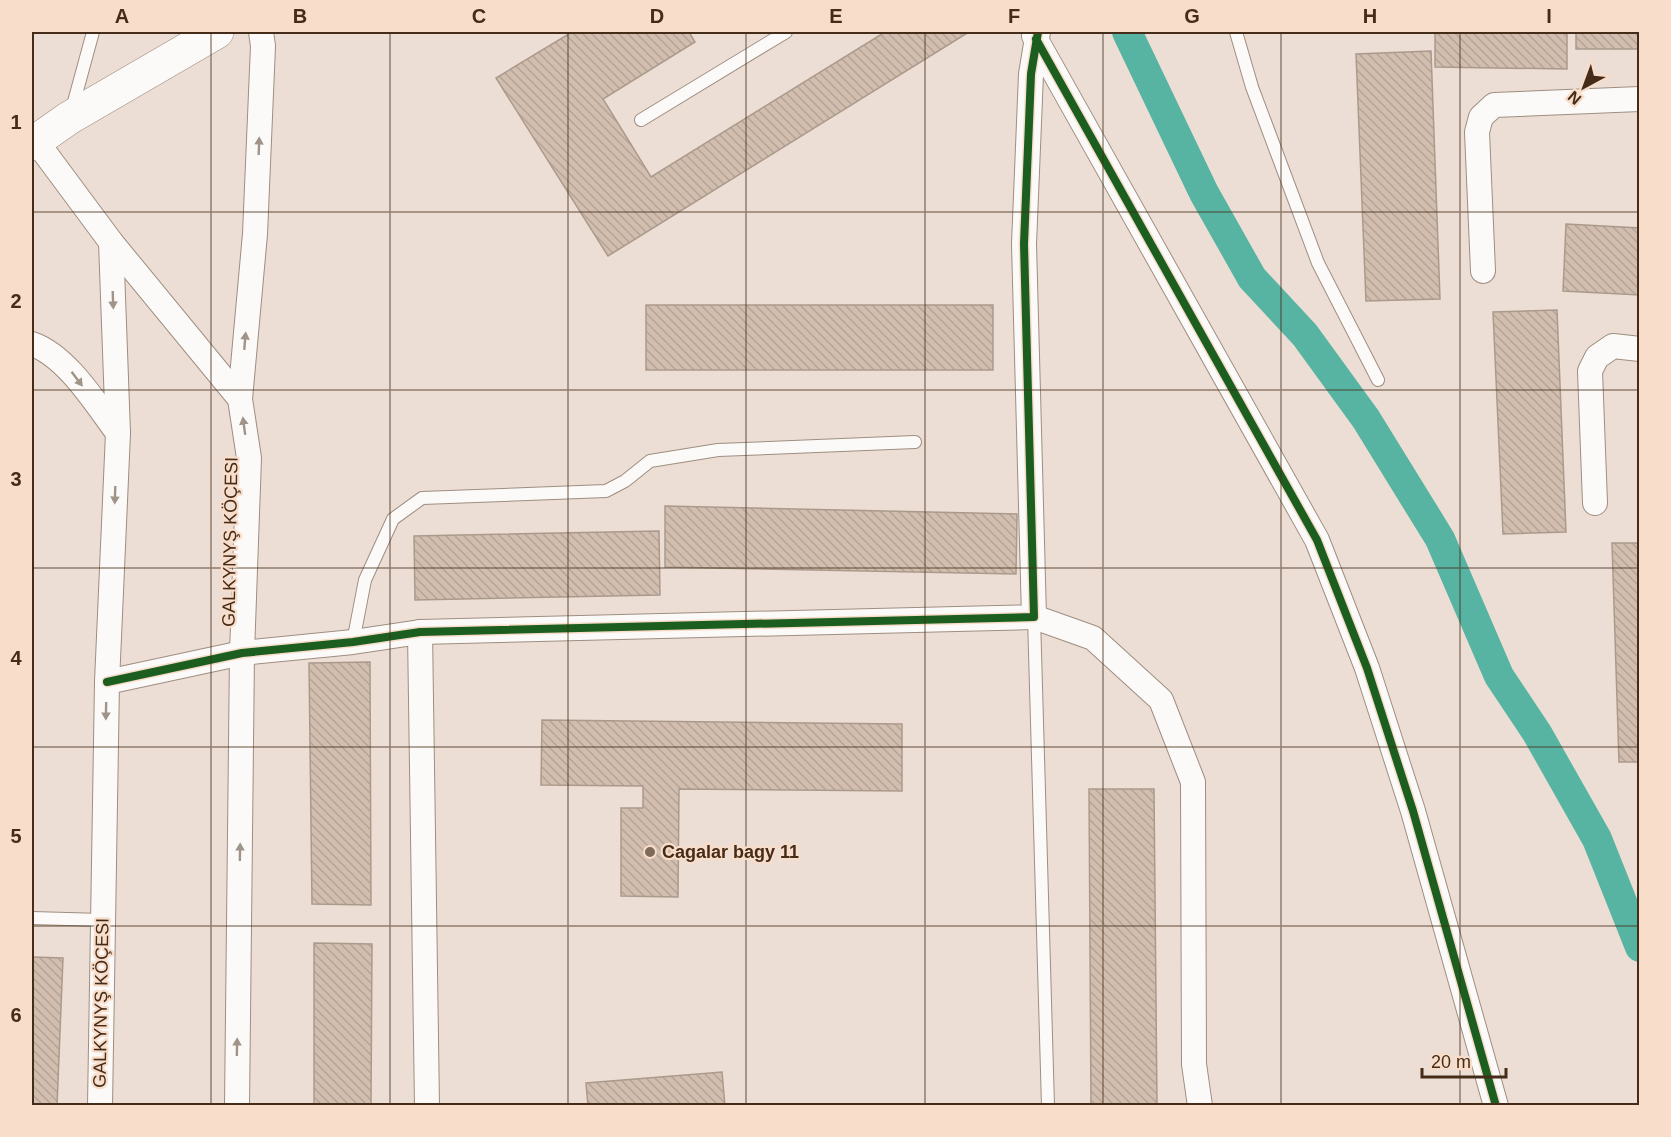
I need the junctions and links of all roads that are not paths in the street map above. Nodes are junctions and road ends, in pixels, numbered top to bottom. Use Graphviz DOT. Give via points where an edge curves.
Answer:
graph roads {
  1 [pos="93,32"];
  2 [pos="217,32"];
  3 [pos="261,32"];
  4 [pos="786,32"];
  5 [pos="1236,32"];
  6 [pos="1035,35"];
  7 [pos="1640,99"];
  8 [pos="69,118"];
  9 [pos="641,120"];
  10 [pos="34,143"];
  11 [pos="111,242"];
  12 [pos="1483,271"];
  13 [pos="32,344"];
  14 [pos="1640,349"];
  15 [pos="1378,380"];
  16 [pos="240,399"];
  17 [pos="118,434"];
  18 [pos="915,442"];
  19 [pos="1595,503"];
  20 [pos="1034,617"];
  21 [pos="420,632"];
  22 [pos="353,642"];
  23 [pos="242,653"];
  24 [pos="107,682"];
  25 [pos="32,918"];
  26 [pos="102,920"];
  27 [pos="100,1106"];
  28 [pos="237,1106"];
  29 [pos="427,1106"];
  30 [pos="1048,1106"];
  31 [pos="1200,1106"];
  32 [pos="1496,1106"];
  1 -- 8 [label="lane"];
  2 -- 8 [label="main road"];
  16 -- 3 [label="street, GALKYNYŞ KÖÇESI, one-way" via="255,234"];
  4 -- 9 [label="lane"];
  5 -- 15 [label="lane" via="1252,87 1318,263"];
  6 -- 20 [label="street" via="1024,244"];
  6 -- 32 [label="street" via="1317,540 1366,668 1409,800"];
  7 -- 12 [label="street" via="1494,105 1481,117 1477,132"];
  8 -- 10 [label="main road"];
  10 -- 11 [label="street"];
  11 -- 16 [label="street"];
  11 -- 17 [label="street, GALKYNYŞ KÖÇESI, one-way"];
  13 -- 17 [label="street, one-way" via="72,372"];
  14 -- 19 [label="street" via="1613,346 1597,357 1590,371"];
  23 -- 16 [label="street, GALKYNYŞ KÖÇESI, one-way" via="249,458"];
  17 -- 24 [label="street, GALKYNYŞ KÖÇESI, one-way"];
  18 -- 22 [label="lane" via="718,450 650,461 625,482 606,491 422,498 393,519 365,580"];
  20 -- 21 [label="street"];
  20 -- 30 [label="lane"];
  20 -- 31 [label="street" via="1093,638 1161,700 1193,782 1194,1064"];
  21 -- 22 [label="street"];
  21 -- 29 [label="street"];
  22 -- 23 [label="street"];
  23 -- 24 [label="street"];
  28 -- 23 [label="street, GALKYNYŞ KÖÇESI, one-way"];
  24 -- 26 [label="street, GALKYNYŞ KÖÇESI, one-way"];
  25 -- 26 [label="lane"];
  26 -- 27 [label="street, GALKYNYŞ KÖÇESI"];
}
